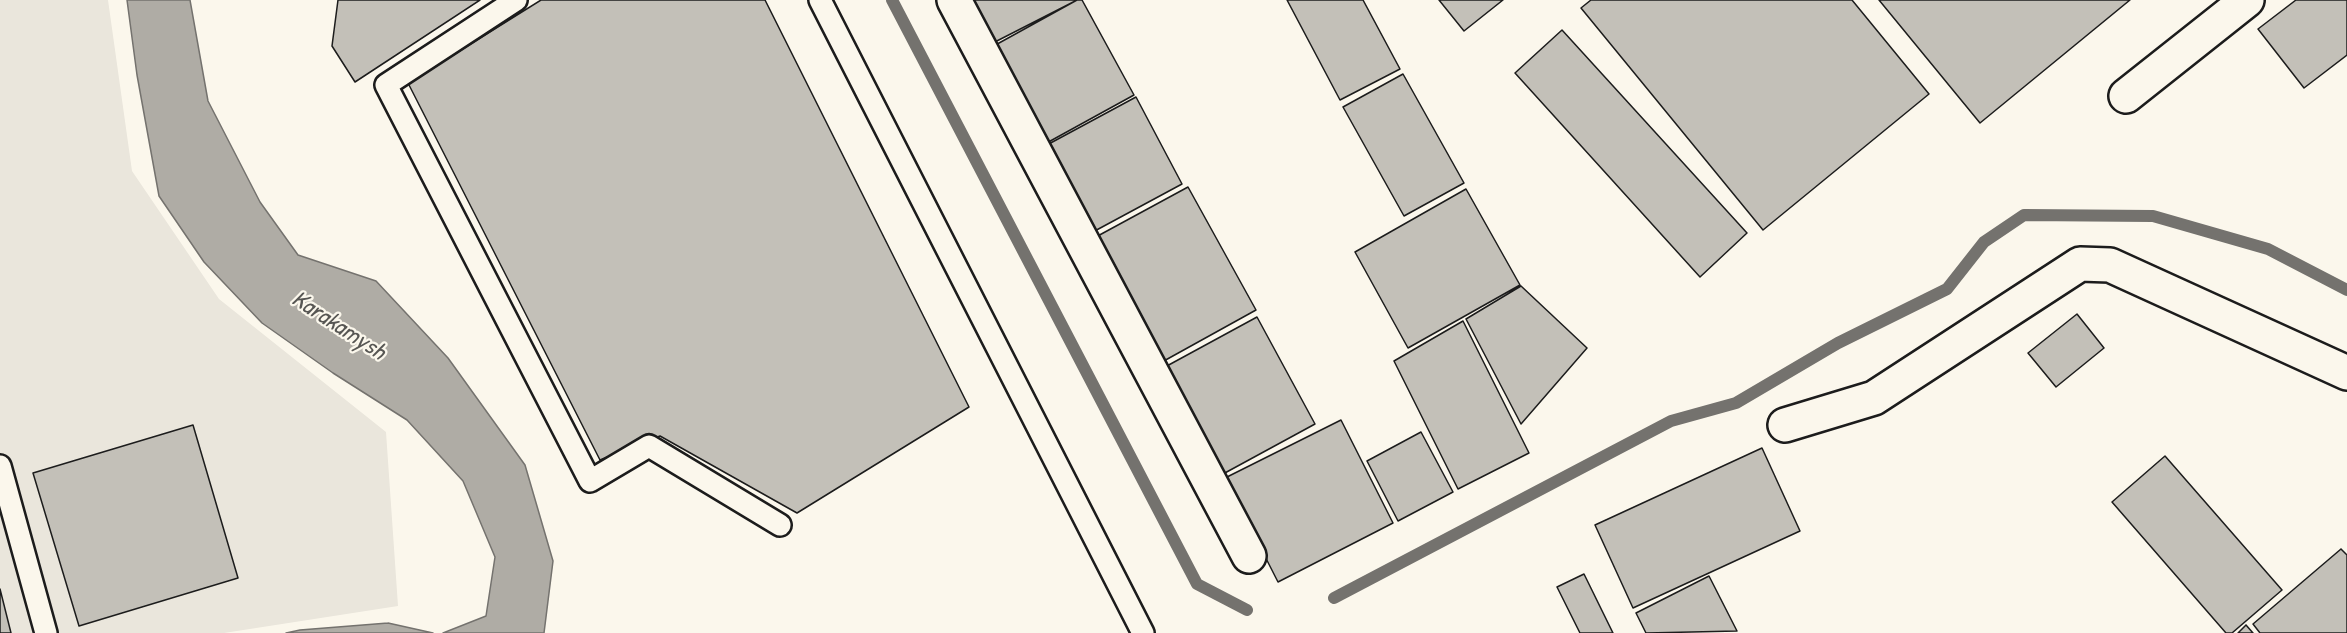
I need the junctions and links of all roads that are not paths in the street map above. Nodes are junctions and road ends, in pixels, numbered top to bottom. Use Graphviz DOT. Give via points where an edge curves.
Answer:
graph roads {
  1 [pos="516,0"];
  2 [pos="820,0"];
  3 [pos="954,0"];
  4 [pos="2247,0"];
  5 [pos="2126,96"];
  6 [pos="2347,373"];
  7 [pos="1785,425"];
  8 [pos="0,466"];
  9 [pos="780,525"];
  10 [pos="1249,556"];
  11 [pos="46,633"];
  12 [pos="1143,633"];
  1 -- 9 [label="lane" via="386,85 590,481 648,446"];
  2 -- 12 [label="lane"];
  3 -- 10 [label="street"];
  4 -- 5 [label="street"];
  6 -- 7 [label="street" via="2110,265 2079,264 1874,398"];
  8 -- 11 [label="lane"];
}
